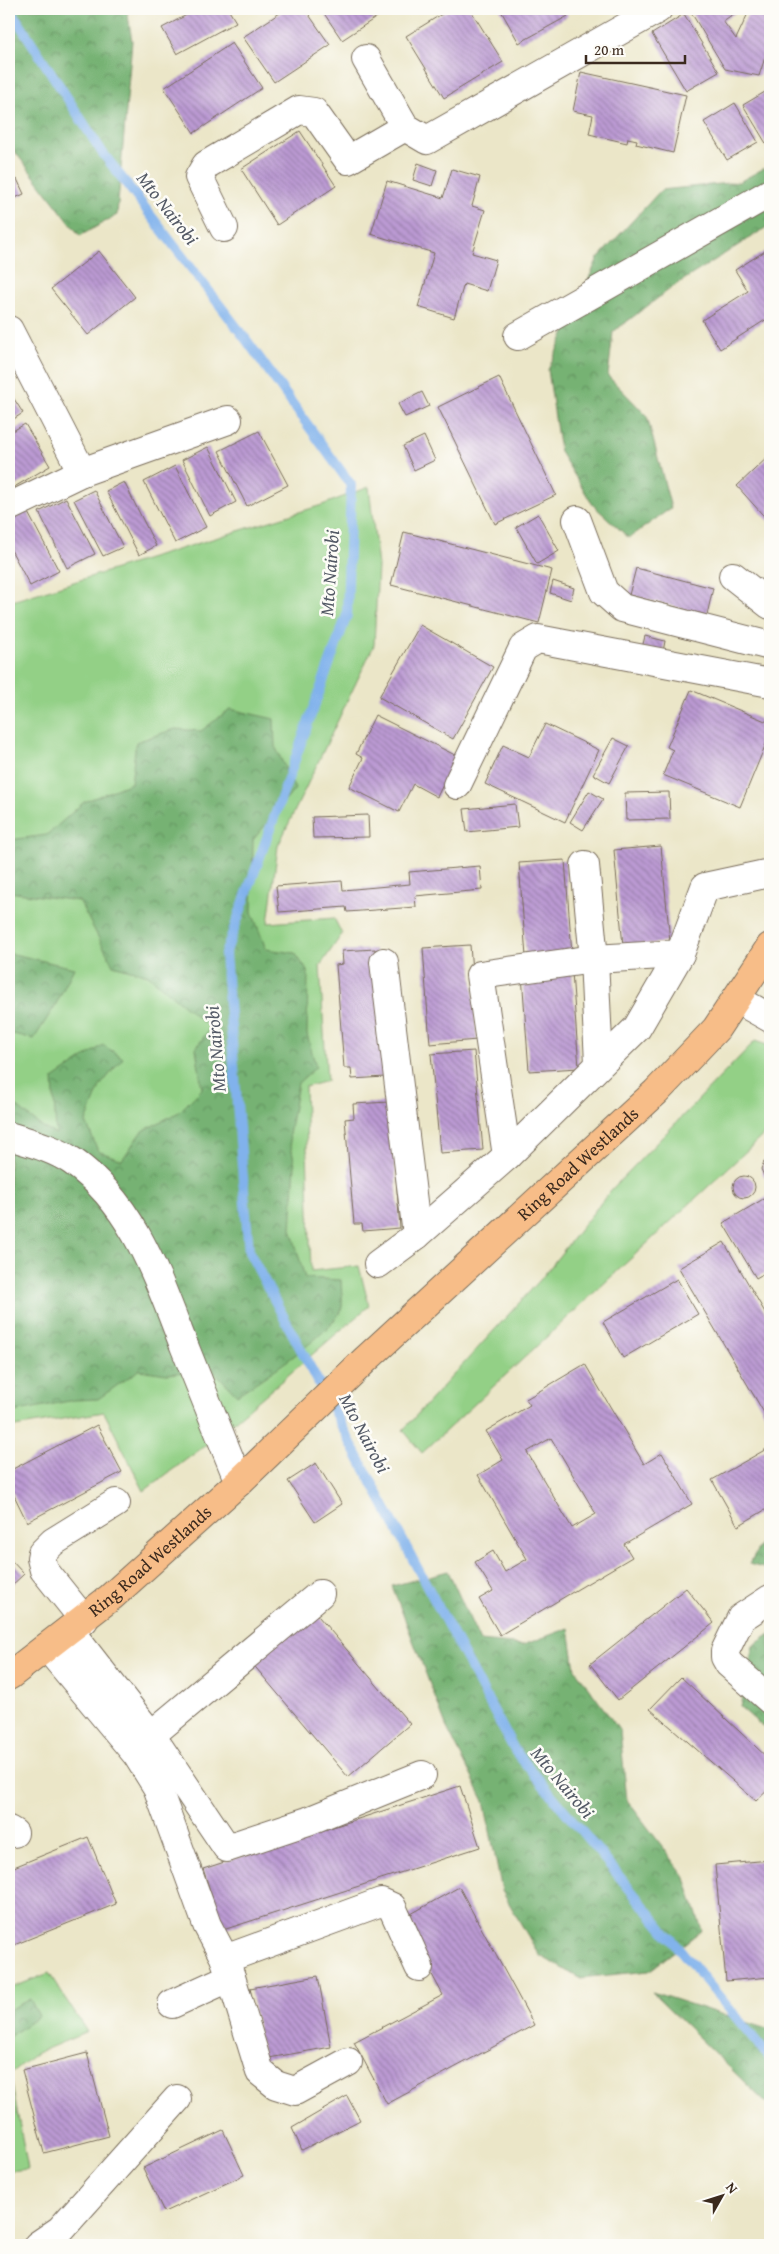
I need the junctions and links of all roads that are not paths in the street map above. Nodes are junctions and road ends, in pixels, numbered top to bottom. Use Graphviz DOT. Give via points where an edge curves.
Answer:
graph roads {
  1 [pos="658,9"];
  2 [pos="366,59"];
  3 [pos="405,127"];
  4 [pos="770,193"];
  5 [pos="224,228"];
  6 [pos="9,330"];
  7 [pos="518,336"];
  8 [pos="228,420"];
  9 [pos="82,472"];
  10 [pos="9,507"];
  11 [pos="577,520"];
  12 [pos="733,576"];
  13 [pos="770,604"];
  14 [pos="770,646"];
  15 [pos="770,683"];
  16 [pos="457,785"];
  17 [pos="585,865"];
  18 [pos="770,873"];
  19 [pos="770,947"];
  20 [pos="680,954"];
  21 [pos="594,959"];
  22 [pos="384,962"];
  23 [pos="736,999"];
  24 [pos="770,1018"];
  25 [pos="599,1063"];
  26 [pos="9,1136"];
  27 [pos="507,1156"];
  28 [pos="418,1235"];
  29 [pos="378,1264"];
  30 [pos="239,1482"];
  31 [pos="116,1503"];
  32 [pos="320,1594"];
  33 [pos="770,1599"];
  34 [pos="77,1625"];
  35 [pos="46,1647"];
  36 [pos="9,1676"];
  37 [pos="770,1700"];
  38 [pos="151,1736"];
  39 [pos="422,1775"];
  40 [pos="419,1967"];
  41 [pos="228,1968"];
  42 [pos="172,2004"];
  43 [pos="348,2062"];
  44 [pos="176,2099"];
  45 [pos="38,2245"];
  1 -- 3 [label="street" via="427,140"];
  2 -- 3 [label="street"];
  3 -- 5 [label="street" via="348,160 314,112 300,110 206,164 199,176"];
  4 -- 7 [label="street"];
  6 -- 9 [label="street"];
  8 -- 9 [label="street"];
  9 -- 10 [label="street"];
  11 -- 14 [label="street" via="604,592 622,608"];
  12 -- 13 [label="street"];
  15 -- 16 [label="street" via="538,638 523,648"];
  17 -- 21 [label="street"];
  18 -- 20 [label="street" via="705,887"];
  19 -- 23 [label="main road, Ring Road Westlands"];
  20 -- 21 [label="street"];
  20 -- 25 [label="street" via="637,1028"];
  21 -- 25 [label="street"];
  21 -- 27 [label="street" via="480,976"];
  22 -- 28 [label="street"];
  23 -- 24 [label="street"];
  23 -- 30 [label="main road, Ring Road Westlands" via="716,1029 656,1092 364,1361"];
  25 -- 27 [label="street"];
  26 -- 30 [label="street" via="50,1149 72,1161 120,1209 143,1244"];
  27 -- 28 [label="street"];
  28 -- 29 [label="street"];
  30 -- 34 [label="main road, Ring Road Westlands"];
  31 -- 34 [label="street" via="53,1542 42,1553 44,1570"];
  32 -- 38 [label="street"];
  33 -- 37 [label="street" via="741,1618 725,1657"];
  34 -- 35 [label="main road, Ring Road Westlands"];
  34 -- 38 [label="street"];
  35 -- 36 [label="main road, Ring Road Westlands"];
  35 -- 41 [label="street" via="137,1755 157,1787 207,1926"];
  38 -- 39 [label="street" via="227,1848 308,1821"];
  40 -- 41 [label="street" via="392,1907 381,1902"];
  41 -- 42 [label="street"];
  41 -- 43 [label="street" via="260,2072 276,2085 295,2091"];
  44 -- 45 [label="street" via="60,2230"];
}
